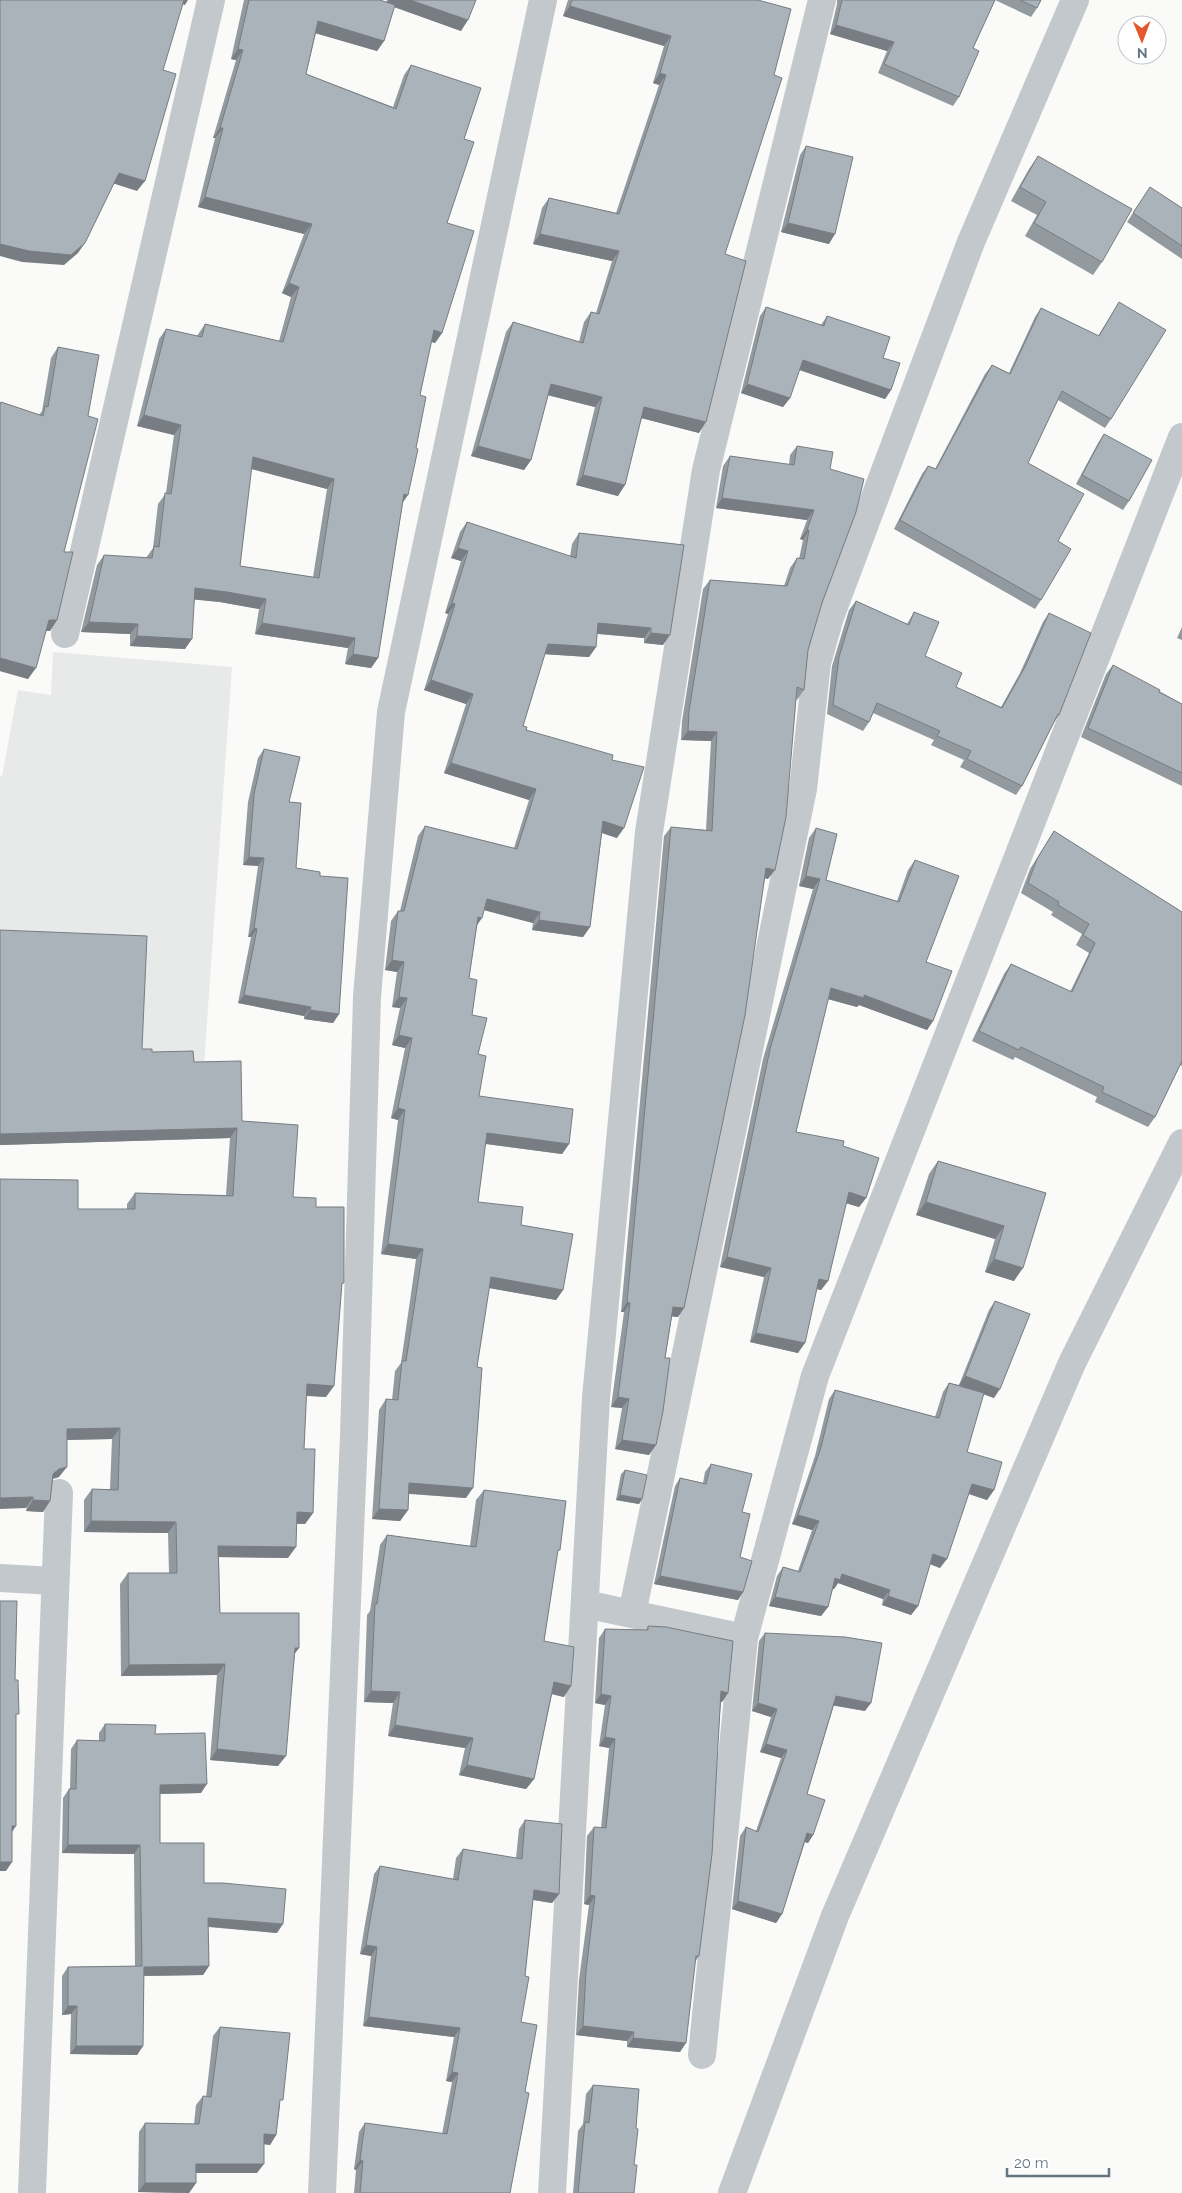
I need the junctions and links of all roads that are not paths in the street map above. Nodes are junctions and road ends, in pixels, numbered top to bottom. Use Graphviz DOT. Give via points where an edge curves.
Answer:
graph roads {
  1 [pos="211,0"];
  2 [pos="543,0"];
  3 [pos="822,0"];
  4 [pos="1075,0"];
  5 [pos="1182,437"];
  6 [pos="65,634"];
  7 [pos="1182,1143"];
  8 [pos="59,1493"];
  9 [pos="0,1578"];
  10 [pos="54,1581"];
  11 [pos="585,1604"];
  12 [pos="632,1614"];
  13 [pos="744,1638"];
  14 [pos="702,2055"];
  15 [pos="32,2193"];
  16 [pos="322,2193"];
  17 [pos="552,2193"];
  18 [pos="732,2193"];
  1 -- 6 [label="street"];
  2 -- 16 [label="street" via="391,712 367,997 353,1446"];
  3 -- 11 [label="street" via="706,470 649,832 596,1398"];
  4 -- 12 [label="street" via="971,242 830,617 817,662 803,789"];
  5 -- 13 [label="street" via="815,1376"];
  7 -- 18 [label="street" via="1060,1390 835,1916"];
  8 -- 10 [label="street"];
  9 -- 10 [label="street"];
  10 -- 15 [label="street"];
  11 -- 12 [label="street"];
  11 -- 17 [label="street"];
  12 -- 13 [label="street"];
  13 -- 14 [label="street"];
}
